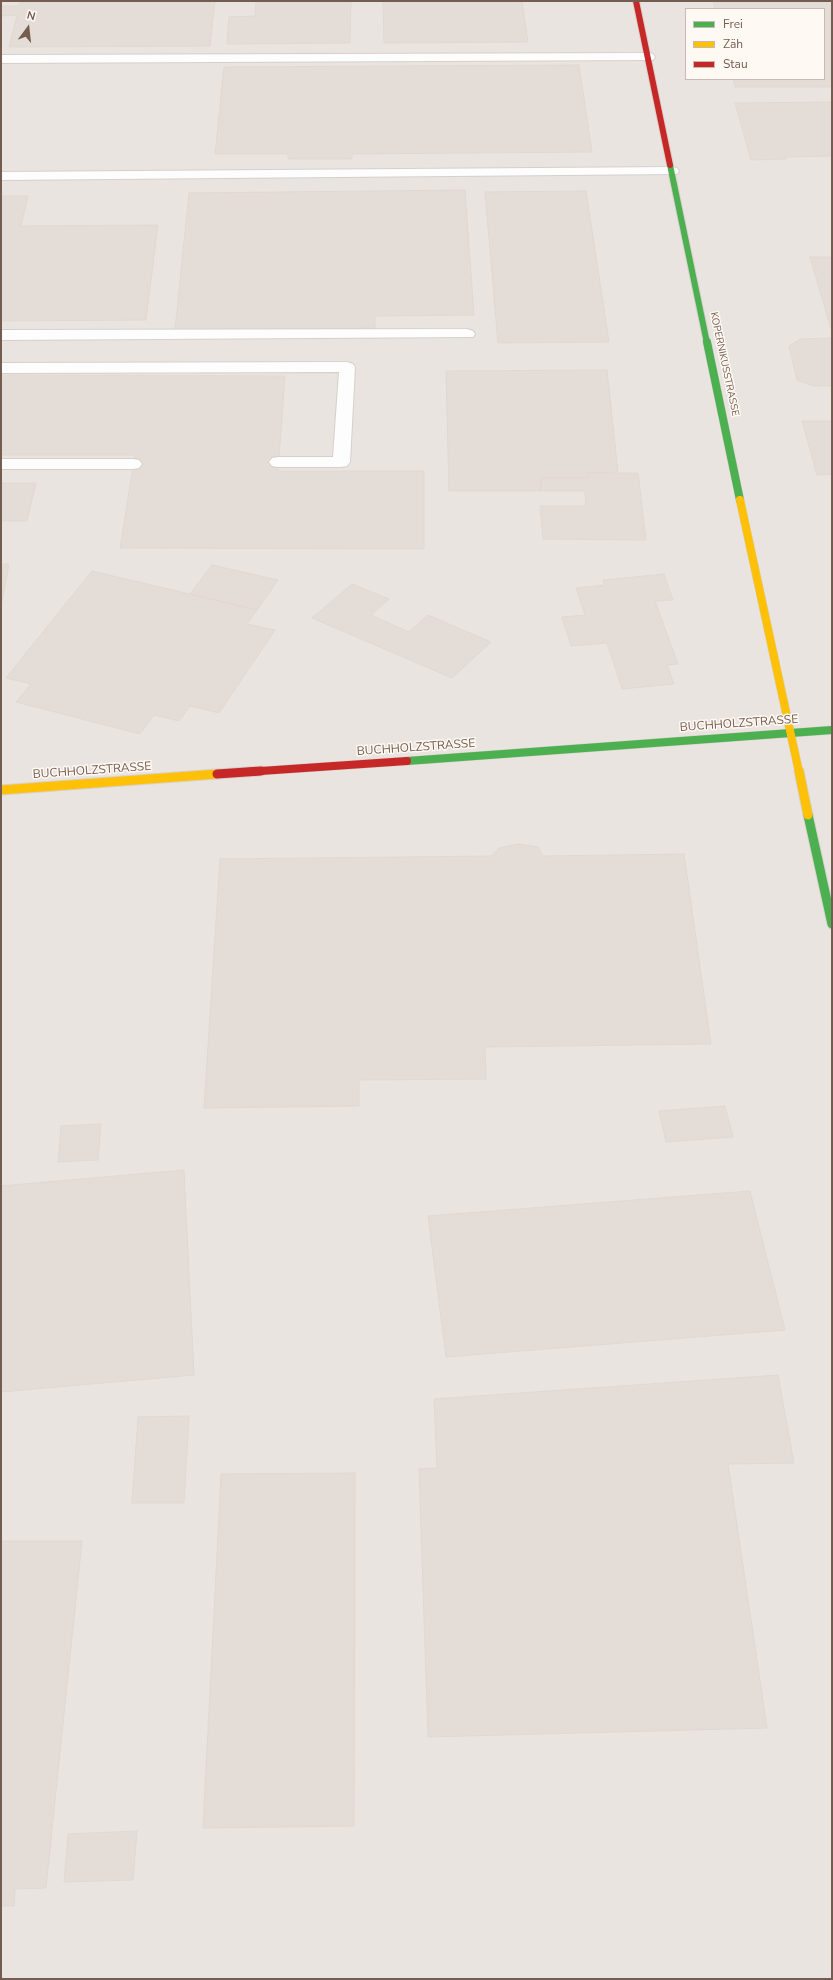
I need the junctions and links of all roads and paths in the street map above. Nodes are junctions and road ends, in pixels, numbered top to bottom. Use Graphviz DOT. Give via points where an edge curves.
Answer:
graph roads {
  1 [pos="636,1"];
  2 [pos="648,57"];
  3 [pos="1,59"];
  4 [pos="672,171"];
  5 [pos="1,176"];
  6 [pos="467,334"];
  7 [pos="1,335"];
  8 [pos="1,368"];
  9 [pos="278,462"];
  10 [pos="1,464"];
  11 [pos="133,464"];
  12 [pos="832,730"];
  13 [pos="789,733"];
  14 [pos="1,790"];
  15 [pos="832,924"];
  1 -- 2 [label="street, KOPERNIKUSSTRASSE"];
  2 -- 3 [label="lane"];
  2 -- 4 [label="street, KOPERNIKUSSTRASSE"];
  4 -- 5 [label="lane"];
  4 -- 13 [label="street, KOPERNIKUSSTRASSE"];
  6 -- 7 [label="lane"];
  8 -- 9 [label="lane" via="347,367 341,462"];
  10 -- 11 [label="lane"];
  12 -- 13 [label="street, BUCHHOLZSTRASSE"];
  13 -- 14 [label="street, BUCHHOLZSTRASSE"];
  13 -- 15 [label="street, KOPERNIKUSSTRASSE"];
}
